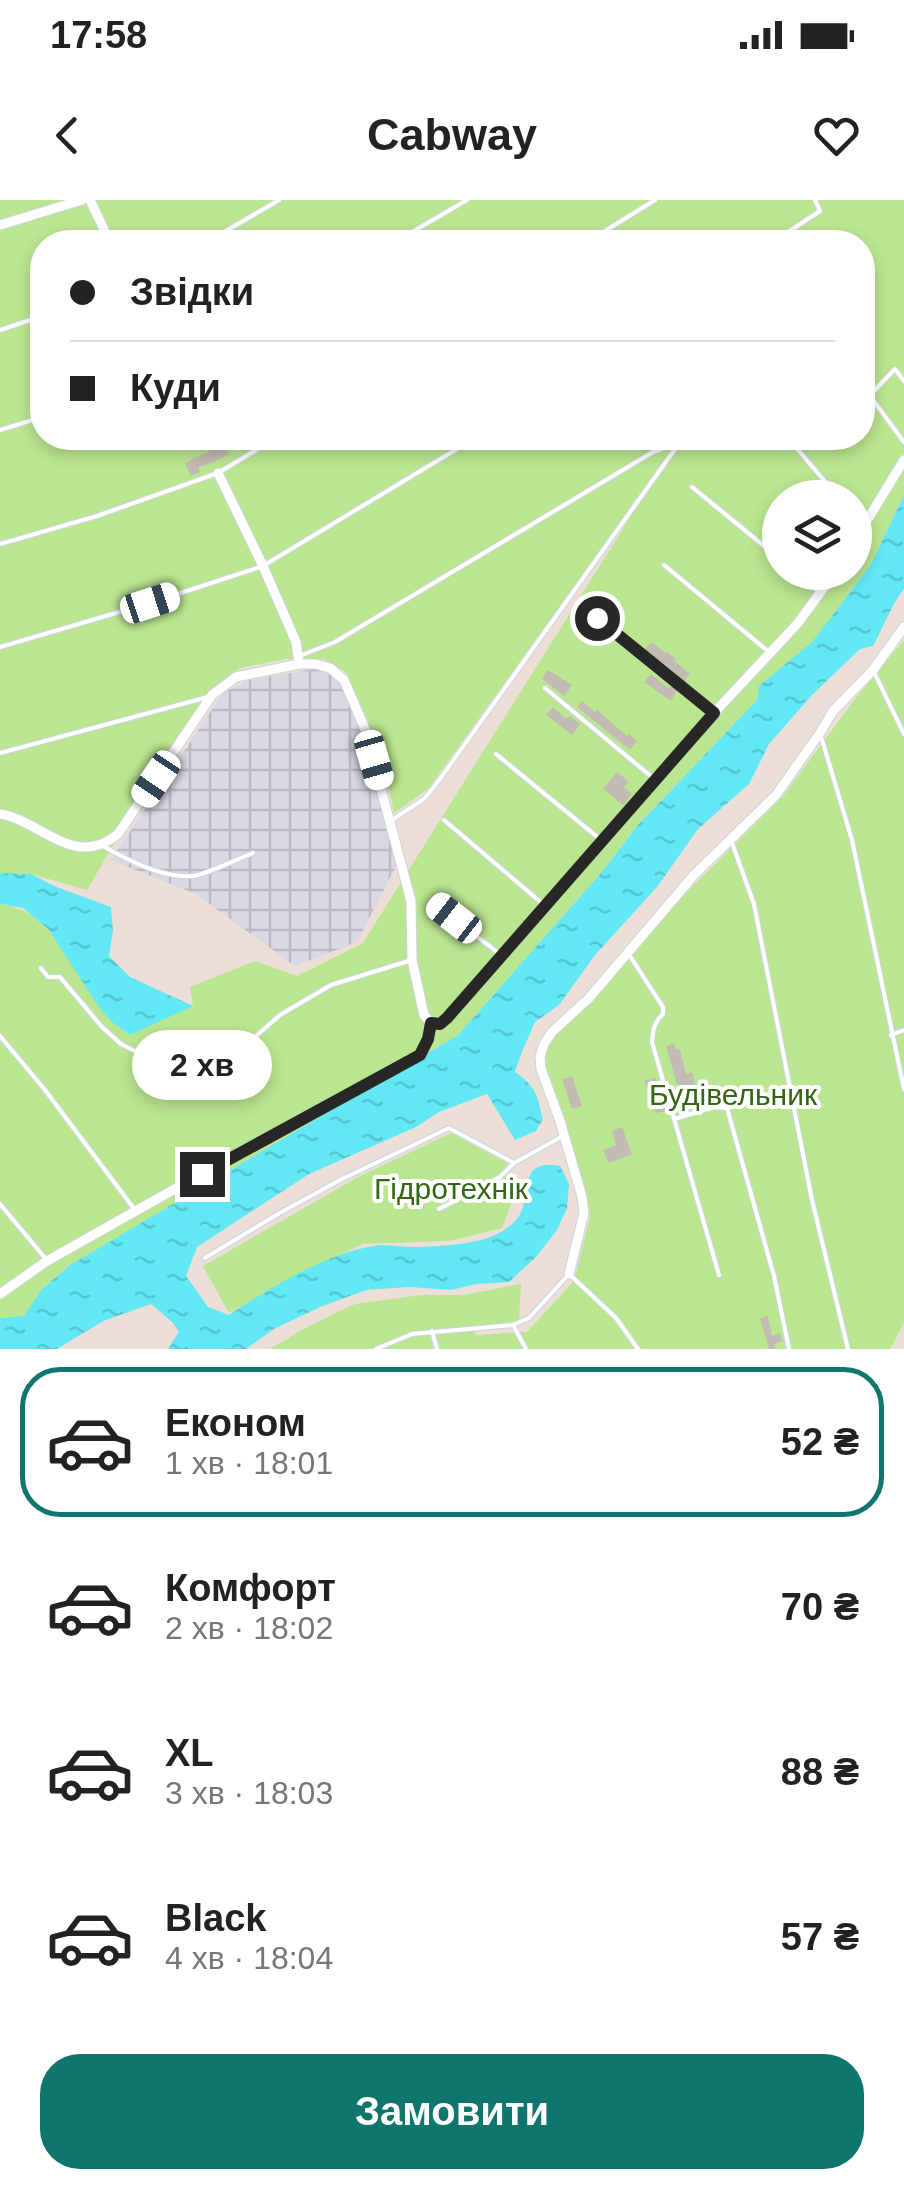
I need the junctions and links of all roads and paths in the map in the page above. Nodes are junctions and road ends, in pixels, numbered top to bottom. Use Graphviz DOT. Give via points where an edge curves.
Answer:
graph roads {
  1 [pos="82,200"];
  2 [pos="90,200"];
  3 [pos="279,200"];
  4 [pos="467,200"];
  5 [pos="654,200"];
  6 [pos="815,200"];
  7 [pos="0,226"];
  8 [pos="104,230"];
  9 [pos="228,230"];
  10 [pos="416,230"];
  11 [pos="606,230"];
  12 [pos="791,230"];
  13 [pos="30,320"];
  14 [pos="0,330"];
  15 [pos="904,381"];
  16 [pos="875,390"];
  17 [pos="875,402"];
  18 [pos="30,420"];
  19 [pos="0,430"];
  20 [pos="904,442"];
  21 [pos="256,450"];
  22 [pos="454,450"];
  23 [pos="659,450"];
  24 [pos="674,450"];
  25 [pos="798,450"];
  26 [pos="904,460"];
  27 [pos="218,473"];
  28 [pos="824,480"];
  29 [pos="692,487"];
  30 [pos="872,511"];
  31 [pos="0,544"];
  32 [pos="762,545"];
  33 [pos="664,564"];
  34 [pos="263,566"];
  35 [pos="817,590"];
  36 [pos="823,590"];
  37 [pos="821,593"];
  38 [pos="597,618"];
  39 [pos="904,627"];
  40 [pos="0,647"];
  41 [pos="769,652"];
  42 [pos="299,660"];
  43 [pos="872,670"];
  44 [pos="545,688"];
  45 [pos="212,696"];
  46 [pos="714,713"];
  47 [pos="820,733"];
  48 [pos="904,734"];
  49 [pos="0,753"];
  50 [pos="496,754"];
  51 [pos="656,781"];
  52 [pos="0,814"];
  53 [pos="444,820"];
  54 [pos="391,822"];
  55 [pos="731,840"];
  56 [pos="603,841"];
  57 [pos="102,846"];
  58 [pos="253,853"];
  59 [pos="431,900"];
  60 [pos="546,907"];
  61 [pos="628,953"];
  62 [pos="501,954"];
  63 [pos="412,960"];
  64 [pos="41,968"];
  65 [pos="431,1023"];
  66 [pos="904,1030"];
  67 [pos="891,1035"];
  68 [pos="0,1036"];
  69 [pos="904,1089"];
  70 [pos="674,1119"];
  71 [pos="563,1136"];
  72 [pos="514,1163"];
  73 [pos="0,1204"];
  74 [pos="439,1209"];
  75 [pos="136,1211"];
  76 [pos="204,1258"];
  77 [pos="47,1261"];
  78 [pos="569,1274"];
  79 [pos="718,1275"];
  80 [pos="0,1294"];
  81 [pos="514,1325"];
  82 [pos="432,1331"];
  83 [pos="376,1349"];
  84 [pos="437,1349"];
  85 [pos="526,1349"];
  86 [pos="638,1349"];
  87 [pos="789,1349"];
  88 [pos="848,1349"];
  1 -- 7 [label="street"];
  2 -- 8 [label="street"];
  3 -- 9 [label="lane"];
  4 -- 10 [label="lane"];
  5 -- 11 [label="lane"];
  6 -- 12 [label="lane" via="820,211"];
  13 -- 14 [label="lane"];
  15 -- 16 [label="lane" via="895,368"];
  17 -- 20 [label="lane"];
  18 -- 19 [label="lane"];
  21 -- 27 [label="lane"];
  22 -- 34 [label="lane"];
  23 -- 42 [label="lane"];
  24 -- 54 [label="lane" via="440,780"];
  25 -- 28 [label="lane"];
  26 -- 30 [label="street"];
  27 -- 31 [label="lane"];
  27 -- 34 [label="street"];
  29 -- 32 [label="lane"];
  33 -- 41 [label="lane"];
  34 -- 40 [label="lane"];
  34 -- 42 [label="street"];
  35 -- 37 [label="lane"];
  36 -- 37 [label="street"];
  37 -- 41 [label="street"];
  38 -- 46 [label="lane"];
  39 -- 43 [label="street"];
  41 -- 46 [label="street"];
  42 -- 45 [label="street" via="236,677"];
  42 -- 54 [label="street" via="330,668 344,680"];
  43 -- 47 [label="street"];
  43 -- 48 [label="lane"];
  44 -- 51 [label="lane"];
  45 -- 49 [label="lane"];
  45 -- 57 [label="street" via="118,834"];
  46 -- 51 [label="street"];
  47 -- 55 [label="street" via="776,795"];
  47 -- 67 [label="lane" via="852,840"];
  50 -- 56 [label="lane"];
  51 -- 56 [label="street"];
  52 -- 57 [label="street" via="56,842"];
  53 -- 60 [label="lane"];
  54 -- 63 [label="street" via="411,901"];
  55 -- 61 [label="street"];
  55 -- 88 [label="lane" via="754,904"];
  56 -- 60 [label="street"];
  57 -- 58 [label="lane" via="162,872 193,876"];
  59 -- 62 [label="lane"];
  60 -- 62 [label="street"];
  61 -- 70 [label="lane" via="664,1007 652,1042"];
  61 -- 71 [label="street" via="544,1044 541,1069"];
  62 -- 65 [label="street" via="447,1018"];
  63 -- 64 [label="lane" via="331,985 280,1014 224,1061 206,1064 153,1060 122,1044 60,977 48,977"];
  63 -- 65 [label="street"];
  65 -- 75 [label="street" via="420,1055"];
  66 -- 67 [label="lane"];
  67 -- 69 [label="lane"];
  68 -- 75 [label="lane"];
  70 -- 79 [label="lane"];
  70 -- 87 [label="lane" via="727,1108"];
  71 -- 72 [label="lane"];
  71 -- 78 [label="street" via="584,1213"];
  72 -- 74 [label="lane"];
  72 -- 76 [label="lane" via="449,1128 340,1180"];
  73 -- 77 [label="lane"];
  75 -- 77 [label="street"];
  77 -- 80 [label="street"];
  78 -- 81 [label="lane"];
  78 -- 86 [label="lane"];
  81 -- 82 [label="lane"];
  81 -- 85 [label="lane"];
  82 -- 83 [label="lane"];
  82 -- 84 [label="lane"];
}
